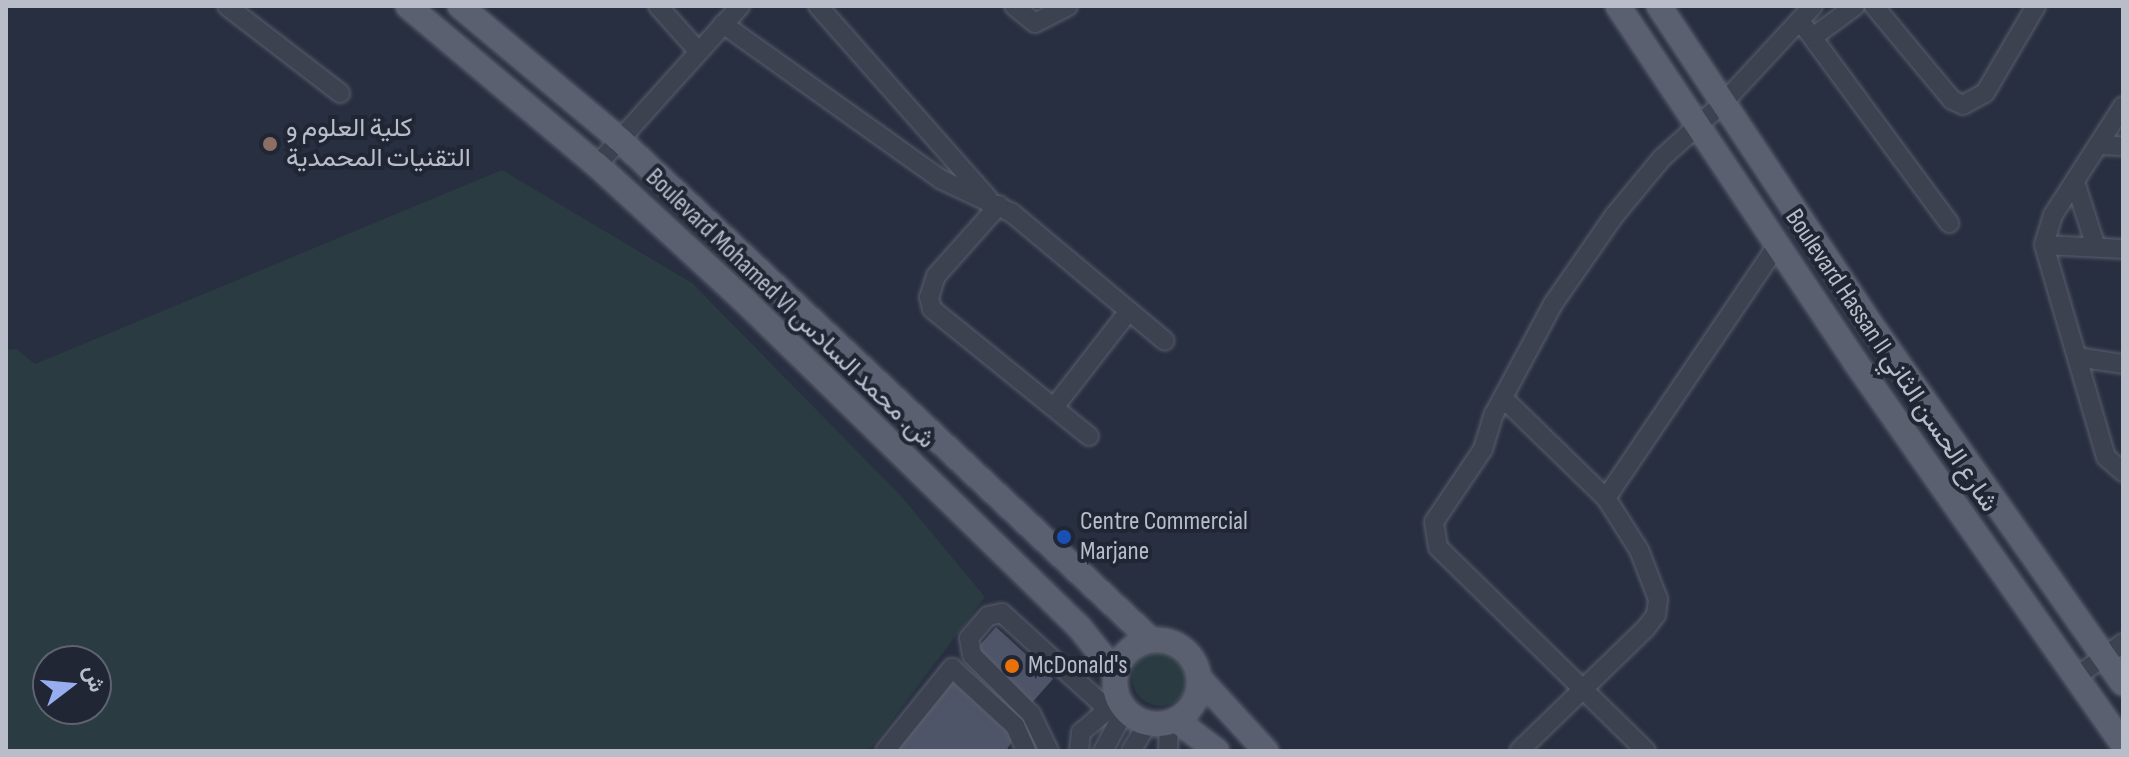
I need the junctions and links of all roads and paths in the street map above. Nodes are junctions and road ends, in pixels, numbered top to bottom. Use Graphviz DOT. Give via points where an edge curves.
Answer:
graph roads {
  1 [pos="227,6"];
  2 [pos="408,6"];
  3 [pos="460,6"];
  4 [pos="658,6"];
  5 [pos="740,6"];
  6 [pos="818,6"];
  7 [pos="1014,6"];
  8 [pos="1068,6"];
  9 [pos="1659,6"];
  10 [pos="1813,6"];
  11 [pos="1855,6"];
  12 [pos="1874,6"];
  13 [pos="2036,6"];
  14 [pos="1627,10"];
  15 [pos="1801,22"];
  16 [pos="723,24"];
  17 [pos="1813,37"];
  18 [pos="698,51"];
  19 [pos="340,93"];
  20 [pos="1724,102"];
  21 [pos="2123,106"];
  22 [pos="1698,125"];
  23 [pos="620,140"];
  24 [pos="2101,145"];
  25 [pos="2123,146"];
  26 [pos="597,165"];
  27 [pos="2075,182"];
  28 [pos="994,203"];
  29 [pos="1949,223"];
  30 [pos="2095,244"];
  31 [pos="1777,245"];
  32 [pos="2044,245"];
  33 [pos="2123,249"];
  34 [pos="1129,311"];
  35 [pos="1165,341"];
  36 [pos="2077,357"];
  37 [pos="2123,364"];
  38 [pos="1503,398"];
  39 [pos="1055,406"];
  40 [pos="1089,436"];
  41 [pos="2123,472"];
  42 [pos="1606,498"];
  43 [pos="1042,542"];
  44 [pos="1019,568"];
  45 [pos="1150,639"];
  46 [pos="2114,650"];
  47 [pos="1115,672"];
  48 [pos="2076,677"];
  49 [pos="1200,679"];
  50 [pos="2123,682"];
  51 [pos="1582,687"];
  52 [pos="2095,705"];
  53 [pos="1125,710"];
  54 [pos="1164,722"];
  55 [pos="2123,744"];
  56 [pos="885,751"];
  57 [pos="1026,751"];
  58 [pos="1049,751"];
  59 [pos="1079,751"];
  60 [pos="1103,751"];
  61 [pos="1131,751"];
  62 [pos="1168,751"];
  63 [pos="1217,751"];
  64 [pos="1266,751"];
  65 [pos="1519,751"];
  66 [pos="1646,751"];
  1 -- 19 [label="street"];
  2 -- 26 [label="main road, Boulevard Mohamed VI ش. محمد السادس"];
  3 -- 23 [label="main road, Boulevard Mohamed VI ش. محمد السادس"];
  4 -- 18 [label="street"];
  5 -- 16 [label="street"];
  6 -- 28 [label="street"];
  7 -- 8 [label="street" via="1035,23"];
  9 -- 20 [label="main road, Boulevard Hassan II شارع الحسن الثاني"];
  10 -- 15 [label="street"];
  11 -- 17 [label="street"];
  12 -- 13 [label="street" via="1952,100 1963,105 1985,93"];
  14 -- 22 [label="main road, Boulevard Hassan II شارع الحسن الثاني"];
  15 -- 17 [label="street"];
  15 -- 20 [label="street"];
  16 -- 18 [label="street"];
  16 -- 28 [label="street" via="940,179"];
  17 -- 29 [label="street"];
  18 -- 23 [label="street"];
  20 -- 22 [label="street"];
  20 -- 46 [label="main road, Boulevard Hassan II شارع الحسن الثاني" via="1893,357"];
  21 -- 24 [label="street"];
  22 -- 31 [label="main road, Boulevard Hassan II شارع الحسن الثاني"];
  22 -- 38 [label="street" via="1662,158 1614,216 1553,304"];
  23 -- 26 [label="street"];
  23 -- 43 [label="main road, Boulevard Mohamed VI ش. محمد السادس"];
  24 -- 25 [label="street"];
  24 -- 27 [label="street"];
  26 -- 44 [label="main road, Boulevard Mohamed VI ش. محمد السادس"];
  27 -- 30 [label="street"];
  27 -- 32 [label="street" via="2048,225"];
  28 -- 34 [label="street"];
  28 -- 39 [label="street" via="936,276 929,297 932,309"];
  30 -- 32 [label="street"];
  30 -- 33 [label="street"];
  31 -- 42 [label="street"];
  31 -- 48 [label="main road, Boulevard Hassan II شارع الحسن الثاني"];
  32 -- 36 [label="street"];
  34 -- 35 [label="street"];
  34 -- 39 [label="street"];
  36 -- 37 [label="street"];
  36 -- 41 [label="street" via="2106,457"];
  38 -- 42 [label="street"];
  38 -- 51 [label="street" via="1483,449 1442,509 1433,537"];
  39 -- 40 [label="street"];
  42 -- 51 [label="street" via="1639,550 1658,599 1656,615"];
  43 -- 44 [label="main road"];
  43 -- 45 [label="main road, Boulevard Mohamed VI ش. محمد السادس"];
  44 -- 47 [label="main road, Boulevard Mohamed VI ش. محمد السادس" via="1080,628"];
  45 -- 47 [label="main road" via="1128,651"];
  45 -- 49 [label="main road" via="1178,644 1189,653"];
  46 -- 48 [label="street"];
  46 -- 50 [label="main road, Boulevard Hassan II شارع الحسن الثاني"];
  47 -- 53 [label="main road" via="1116,693"];
  48 -- 52 [label="main road, Boulevard Hassan II شارع الحسن الثاني"];
  49 -- 54 [label="main road" via="1192,707"];
  49 -- 64 [label="main road"];
  50 -- 52 [label="street"];
  51 -- 65 [label="street"];
  51 -- 66 [label="street"];
  52 -- 55 [label="main road, Boulevard Hassan II شارع الحسن الثاني"];
  53 -- 54 [label="main road"];
  53 -- 60 [label="street"];
  54 -- 61 [label="street"];
  54 -- 62 [label="street"];
  54 -- 63 [label="main road"];
  56 -- 57 [label="street" via="952,668 1015,726"];
  58 -- 59 [label="street" via="1031,714 972,655 969,638 988,616 1002,613 1101,703 1104,713 1081,732"];
}
